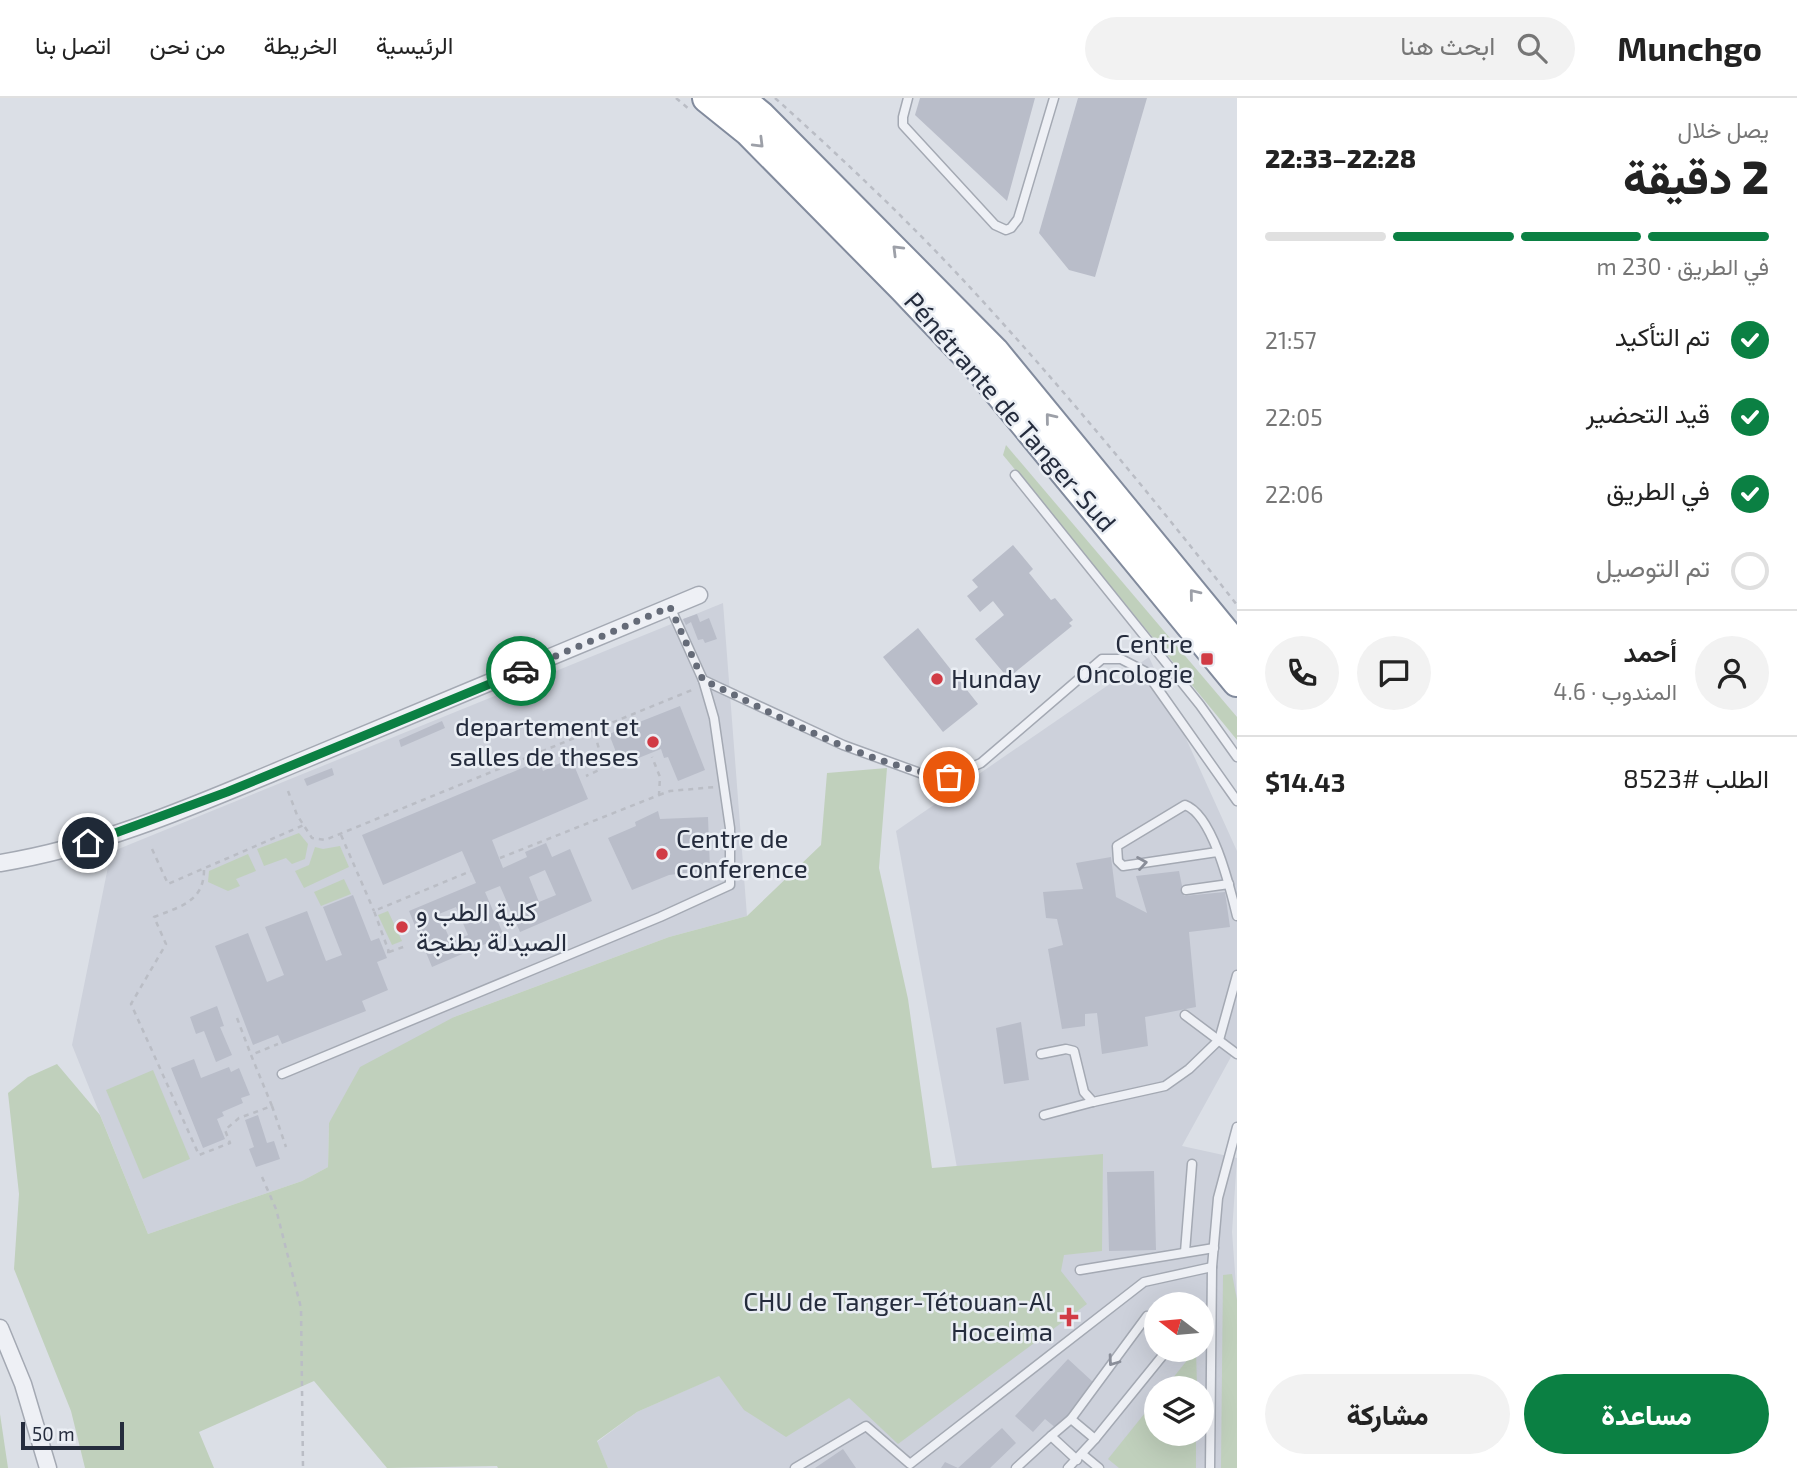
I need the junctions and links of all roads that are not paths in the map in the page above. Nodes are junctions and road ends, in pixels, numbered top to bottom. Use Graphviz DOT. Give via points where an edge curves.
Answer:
graph roads {
  1 [pos="739,98"];
  2 [pos="908,98"];
  3 [pos="1054,98"];
  4 [pos="701,106"];
  5 [pos="1015,475"];
  6 [pos="699,595"];
  7 [pos="670,607"];
  8 [pos="1237,647"];
  9 [pos="703,680"];
  10 [pos="1237,682"];
  11 [pos="1237,757"];
  12 [pos="1237,801"];
  13 [pos="1217,852"];
  14 [pos="0,863"];
  15 [pos="1229,884"];
  16 [pos="1186,890"];
  17 [pos="1237,916"];
  18 [pos="1237,975"];
  19 [pos="1185,1015"];
  20 [pos="1219,1040"];
  21 [pos="1041,1054"];
  22 [pos="1237,1054"];
  23 [pos="282,1074"];
  24 [pos="1093,1102"];
  25 [pos="1044,1115"];
  26 [pos="1237,1127"];
  27 [pos="1192,1164"];
  28 [pos="1214,1248"];
  29 [pos="1185,1252"];
  30 [pos="1212,1267"];
  31 [pos="1080,1270"];
  32 [pos="1144,1320"];
  33 [pos="0,1328"];
  34 [pos="1157,1362"];
  35 [pos="1071,1419"];
  36 [pos="1051,1436"];
  37 [pos="1095,1439"];
  38 [pos="1080,1457"];
  39 [pos="48,1468"];
  40 [pos="794,1468"];
  41 [pos="1016,1468"];
  42 [pos="1068,1468"];
  43 [pos="1098,1468"];
  44 [pos="1210,1468"];
  8 -- 1 [label="highway, Pénétrante de Tanger-Sud, one-way" via="995,351"];
  2 -- 3 [label="lane" via="903,125 995,225 1006,230 1018,219"];
  4 -- 10 [label="highway, Pénétrante de Tanger-Sud, one-way" via="748,131 978,367"];
  5 -- 11 [label="lane"];
  6 -- 7 [label="street"];
  7 -- 9 [label="lane"];
  7 -- 14 [label="street" via="227,792 101,839"];
  9 -- 12 [label="lane" via="843,745 920,773 949,777 981,763 1102,659 1121,659 1146,672"];
  9 -- 23 [label="lane" via="714,718 730,828 730,885"];
  13 -- 13 [label="lane, one-way" via="1201,817 1185,805 1117,846 1123,866"];
  13 -- 15 [label="lane"];
  15 -- 16 [label="lane"];
  15 -- 17 [label="lane"];
  18 -- 20 [label="lane"];
  19 -- 20 [label="lane"];
  20 -- 22 [label="lane"];
  20 -- 24 [label="lane" via="1165,1086"];
  21 -- 24 [label="lane" via="1074,1051 1084,1092"];
  24 -- 25 [label="lane"];
  26 -- 28 [label="lane" via="1218,1198"];
  27 -- 29 [label="lane"];
  28 -- 29 [label="lane"];
  28 -- 30 [label="lane"];
  29 -- 31 [label="lane"];
  30 -- 40 [label="lane" via="1144,1282 911,1464 866,1426"];
  30 -- 44 [label="lane"];
  32 -- 35 [label="lane, one-way"];
  33 -- 39 [label="street" via="23,1384"];
  34 -- 37 [label="lane"];
  35 -- 36 [label="lane"];
  35 -- 37 [label="lane"];
  36 -- 38 [label="lane"];
  36 -- 41 [label="lane"];
  37 -- 38 [label="lane"];
  38 -- 42 [label="lane"];
  38 -- 43 [label="lane"];
}
